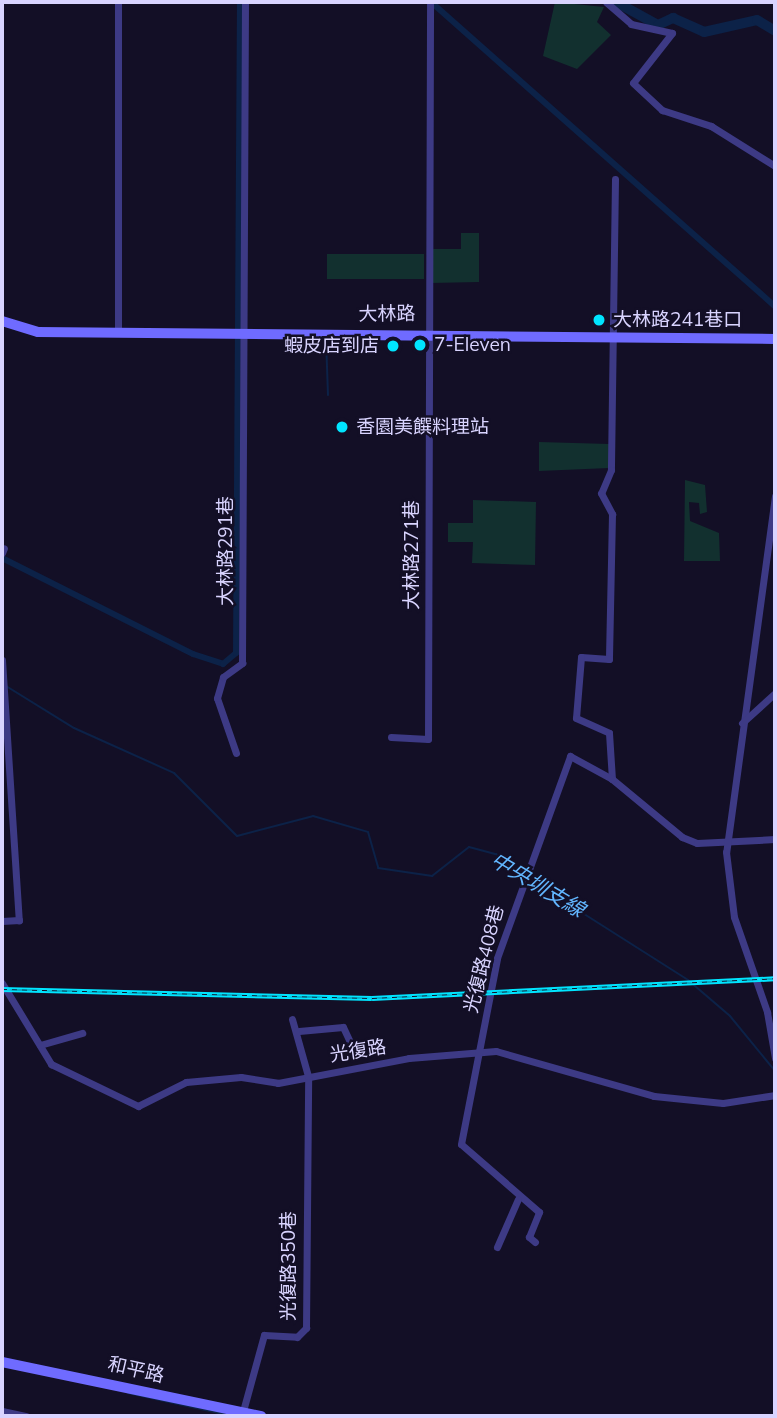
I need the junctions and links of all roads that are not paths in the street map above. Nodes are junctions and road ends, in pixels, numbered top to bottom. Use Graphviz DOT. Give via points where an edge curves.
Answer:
graph roads {
  1 [pos="118,2"];
  2 [pos="245,2"];
  3 [pos="430,2"];
  4 [pos="606,2"];
  5 [pos="775,166"];
  6 [pos="615,179"];
  7 [pos="2,321"];
  8 [pos="429,331"];
  9 [pos="118,333"];
  10 [pos="243,333"];
  11 [pos="775,339"];
  12 [pos="612,340"];
  13 [pos="775,496"];
  14 [pos="2,660"];
  15 [pos="775,693"];
  16 [pos="741,724"];
  17 [pos="391,737"];
  18 [pos="236,753"];
  19 [pos="612,779"];
  20 [pos="727,837"];
  21 [pos="775,839"];
  22 [pos="2,921"];
  23 [pos="2,983"];
  24 [pos="292,1019"];
  25 [pos="299,1031"];
  26 [pos="82,1033"];
  27 [pos="40,1045"];
  28 [pos="353,1048"];
  29 [pos="478,1052"];
  30 [pos="775,1058"];
  31 [pos="308,1076"];
  32 [pos="775,1095"];
  33 [pos="518,1199"];
  34 [pos="535,1242"];
  35 [pos="496,1247"];
  36 [pos="2,1362"];
  37 [pos="2,1410"];
  38 [pos="243,1412"];
  39 [pos="26,1416"];
  40 [pos="261,1416"];
  1 -- 9 [label="street"];
  2 -- 10 [label="street"];
  3 -- 8 [label="street"];
  4 -- 5 [label="street" via="631,24 672,33 633,83 662,110 711,126"];
  6 -- 12 [label="street"];
  7 -- 9 [label="street, 大林路" via="38,332"];
  8 -- 10 [label="street, 大林路"];
  8 -- 12 [label="street, 大林路"];
  8 -- 17 [label="street, 大林路271巷" via="428,738"];
  9 -- 10 [label="street, 大林路"];
  10 -- 18 [label="street, 大林路291巷" via="242,663 223,677 217,698"];
  11 -- 12 [label="street, 大林路"];
  12 -- 19 [label="street" via="611,470 601,493 612,514 609,659 581,657 576,718 609,733"];
  13 -- 16 [label="street"];
  14 -- 22 [label="street" via="19,920"];
  15 -- 16 [label="street"];
  16 -- 20 [label="street"];
  19 -- 20 [label="street" via="682,837 697,843"];
  19 -- 29 [label="street, 光復路408巷" via="570,756 523,874"];
  20 -- 21 [label="street"];
  20 -- 30 [label="street" via="734,918 767,1012"];
  23 -- 27 [label="street, 光復路"];
  24 -- 25 [label="street"];
  25 -- 28 [label="street" via="343,1027"];
  25 -- 31 [label="street"];
  26 -- 27 [label="street"];
  27 -- 31 [label="street, 光復路" via="67,1076 138,1106 186,1082 241,1077 278,1083"];
  29 -- 31 [label="street, 光復路"];
  29 -- 32 [label="street, 光復路" via="496,1051 654,1096 723,1103"];
  29 -- 33 [label="street, 光復路408巷" via="462,1149"];
  31 -- 38 [label="street, 光復路350巷" via="306,1328 297,1337 264,1335"];
  33 -- 34 [label="street, 光復路408巷" via="539,1212 529,1237"];
  33 -- 35 [label="street"];
  36 -- 38 [label="street, 和平路"];
  37 -- 39 [label="street"];
  38 -- 40 [label="street, 和平路"];
}
